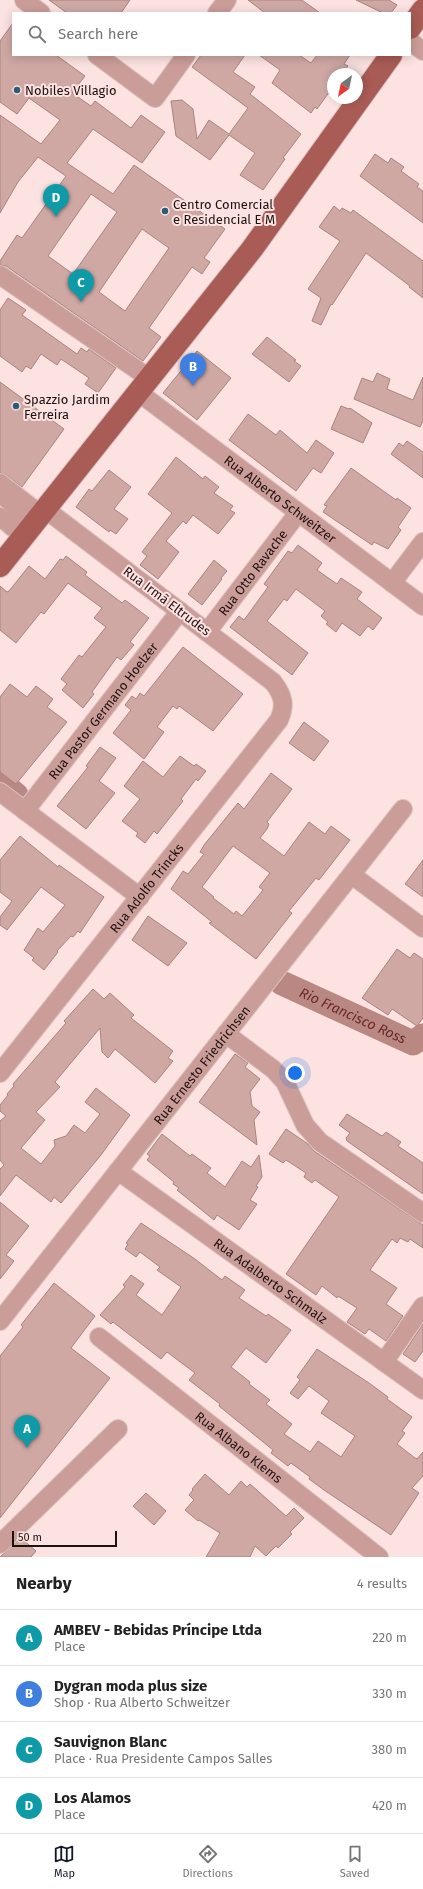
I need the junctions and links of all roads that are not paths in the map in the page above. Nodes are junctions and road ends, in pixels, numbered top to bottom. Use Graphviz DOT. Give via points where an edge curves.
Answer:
graph roads {
  1 [pos="24,0"];
  2 [pos="226,0"];
  3 [pos="423,10"];
  4 [pos="40,12"];
  5 [pos="218,12"];
  6 [pos="411,27"];
  7 [pos="411,42"];
  8 [pos="423,51"];
  9 [pos="98,56"];
  10 [pos="185,56"];
  11 [pos="390,56"];
  12 [pos="0,275"];
  13 [pos="144,385"];
  14 [pos="0,484"];
  15 [pos="0,494"];
  16 [pos="43,512"];
  17 [pos="298,513"];
  18 [pos="12,526"];
  19 [pos="423,542"];
  20 [pos="0,566"];
  21 [pos="392,583"];
  22 [pos="423,606"];
  23 [pos="180,611"];
  24 [pos="207,632"];
  25 [pos="283,699"];
  26 [pos="0,792"];
  27 [pos="403,809"];
  28 [pos="25,811"];
  29 [pos="352,875"];
  30 [pos="140,897"];
  31 [pos="423,928"];
  32 [pos="226,1034"];
  33 [pos="0,1073"];
  34 [pos="118,1171"];
  35 [pos="423,1213"];
  36 [pos="423,1306"];
  37 [pos="0,1321"];
  38 [pos="99,1337"];
  39 [pos="384,1362"];
  40 [pos="423,1390"];
  41 [pos="118,1430"];
  42 [pos="0,1544"];
  43 [pos="379,1557"];
  1 -- 4 [label="street"];
  2 -- 5 [label="street"];
  3 -- 6 [label="main road"];
  7 -- 8 [label="street"];
  9 -- 10 [label="street" via="155,98"];
  11 -- 13 [label="main road" via="272,223"];
  12 -- 13 [label="street, Rua Alberto Schweitzer"];
  13 -- 16 [label="main road"];
  13 -- 17 [label="street, Rua Alberto Schweitzer"];
  14 -- 16 [label="street, Rua Irmã Eltrudes"];
  15 -- 18 [label="street" via="23,514 20,522"];
  16 -- 18 [label="main road"];
  16 -- 23 [label="street, Rua Irmã Eltrudes"];
  17 -- 21 [label="street, Rua Alberto Schweitzer"];
  17 -- 24 [label="street, Rua Otto Ravache"];
  18 -- 20 [label="main road"];
  19 -- 21 [label="street"];
  21 -- 22 [label="street, Rua Alberto Schweitzer"];
  23 -- 24 [label="street, Rua Irmã Eltrudes"];
  23 -- 28 [label="street, Rua Pastor Germano Hoelzer"];
  24 -- 25 [label="street, Rua Irmã Eltrudes" via="273,682"];
  25 -- 30 [label="street, Rua Adolfo Trincks" via="283,710 279,720"];
  26 -- 28 [label="street"];
  27 -- 29 [label="street, Rua Ernesto Friedrichsen"];
  28 -- 30 [label="street"];
  29 -- 31 [label="street"];
  29 -- 32 [label="street, Rua Ernesto Friedrichsen"];
  30 -- 33 [label="street, Rua Adolfo Trincks"];
  32 -- 34 [label="street, Rua Ernesto Friedrichsen"];
  32 -- 35 [label="street" via="273,1068 284,1082 305,1125 320,1142"];
  34 -- 37 [label="street, Rua Ernesto Friedrichsen"];
  34 -- 39 [label="street, Rua Adalberto Schmalz"];
  36 -- 39 [label="street"];
  38 -- 43 [label="street, Rua Albano Klems"];
  39 -- 40 [label="street, Rua Adalberto Schmalz"];
  41 -- 42 [label="street"];
}
